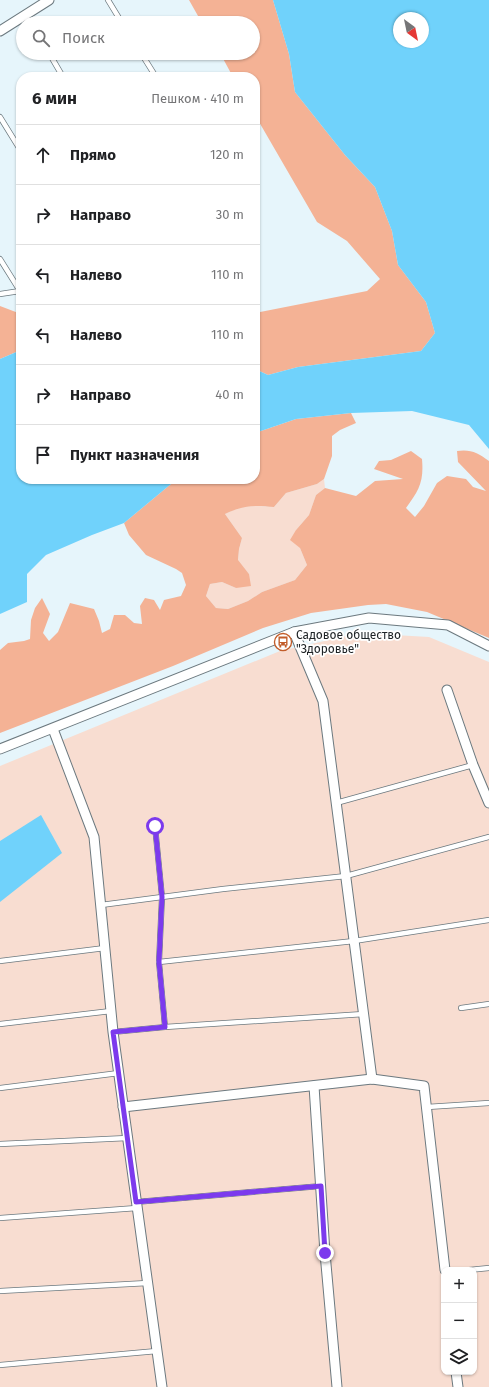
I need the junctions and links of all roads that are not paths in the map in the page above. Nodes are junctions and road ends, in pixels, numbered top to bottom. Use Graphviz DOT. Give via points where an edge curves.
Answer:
graph roads {
  1 [pos="50,0"];
  2 [pos="108,0"];
  3 [pos="31,16"];
  4 [pos="118,16"];
  5 [pos="16,24"];
  6 [pos="0,31"];
  7 [pos="52,60"];
  8 [pos="145,60"];
  9 [pos="60,72"];
  10 [pos="153,72"];
  11 [pos="0,117"];
  12 [pos="16,143"];
  13 [pos="0,259"];
  14 [pos="16,285"];
  15 [pos="16,292"];
  16 [pos="0,294"];
  17 [pos="294,632"];
  18 [pos="489,646"];
  19 [pos="447,690"];
  20 [pos="53,729"];
  21 [pos="0,749"];
  22 [pos="473,765"];
  23 [pos="336,803"];
  24 [pos="489,804"];
  25 [pos="155,826"];
  26 [pos="489,837"];
  27 [pos="346,876"];
  28 [pos="162,897"];
  29 [pos="101,905"];
  30 [pos="489,920"];
  31 [pos="354,941"];
  32 [pos="105,948"];
  33 [pos="0,961"];
  34 [pos="159,962"];
  35 [pos="489,1004"];
  36 [pos="461,1008"];
  37 [pos="111,1011"];
  38 [pos="364,1014"];
  39 [pos="0,1024"];
  40 [pos="165,1027"];
  41 [pos="113,1032"];
  42 [pos="119,1073"];
  43 [pos="372,1079"];
  44 [pos="314,1086"];
  45 [pos="0,1088"];
  46 [pos="489,1103"];
  47 [pos="427,1106"];
  48 [pos="123,1107"];
  49 [pos="128,1138"];
  50 [pos="0,1144"];
  51 [pos="321,1186"];
  52 [pos="137,1205"];
  53 [pos="0,1218"];
  54 [pos="445,1267"];
  55 [pos="489,1268"];
  56 [pos="477,1269"];
  57 [pos="148,1283"];
  58 [pos="0,1290"];
  59 [pos="157,1351"];
  60 [pos="0,1365"];
  61 [pos="456,1375"];
  62 [pos="162,1387"];
  63 [pos="337,1387"];
  64 [pos="458,1387"];
  1 -- 3 [label="street"];
  2 -- 4 [label="lane"];
  5 -- 6 [label="street"];
  7 -- 9 [label="lane"];
  8 -- 10 [label="lane"];
  11 -- 12 [label="lane"];
  13 -- 14 [label="lane"];
  15 -- 16 [label="lane"];
  17 -- 18 [label="street" via="369,618 448,626"];
  17 -- 20 [label="street"];
  17 -- 23 [label="street" via="323,701"];
  19 -- 22 [label="street"];
  20 -- 21 [label="street"];
  20 -- 29 [label="street" via="94,837"];
  22 -- 23 [label="lane"];
  22 -- 24 [label="street"];
  23 -- 27 [label="street"];
  25 -- 28 [label="lane"];
  26 -- 27 [label="lane"];
  27 -- 28 [label="lane"];
  27 -- 31 [label="street"];
  28 -- 29 [label="lane"];
  28 -- 34 [label="lane"];
  29 -- 32 [label="street"];
  30 -- 31 [label="lane"];
  31 -- 34 [label="lane"];
  31 -- 38 [label="street"];
  32 -- 33 [label="lane"];
  32 -- 37 [label="street"];
  34 -- 40 [label="lane"];
  35 -- 36 [label="lane"];
  37 -- 39 [label="lane"];
  37 -- 41 [label="street"];
  38 -- 40 [label="lane"];
  38 -- 43 [label="street"];
  40 -- 41 [label="lane"];
  41 -- 42 [label="street"];
  42 -- 45 [label="lane"];
  42 -- 48 [label="street"];
  43 -- 44 [label="street"];
  43 -- 47 [label="street" via="424,1086"];
  44 -- 48 [label="street"];
  44 -- 51 [label="street"];
  46 -- 47 [label="lane"];
  47 -- 54 [label="street"];
  48 -- 49 [label="street"];
  49 -- 50 [label="lane"];
  49 -- 52 [label="street"];
  51 -- 52 [label="lane"];
  51 -- 63 [label="street"];
  52 -- 53 [label="lane"];
  52 -- 57 [label="street"];
  55 -- 56 [label="lane"];
  57 -- 58 [label="lane"];
  57 -- 59 [label="street"];
  59 -- 60 [label="lane"];
  59 -- 62 [label="street"];
  61 -- 64 [label="street"];
}
